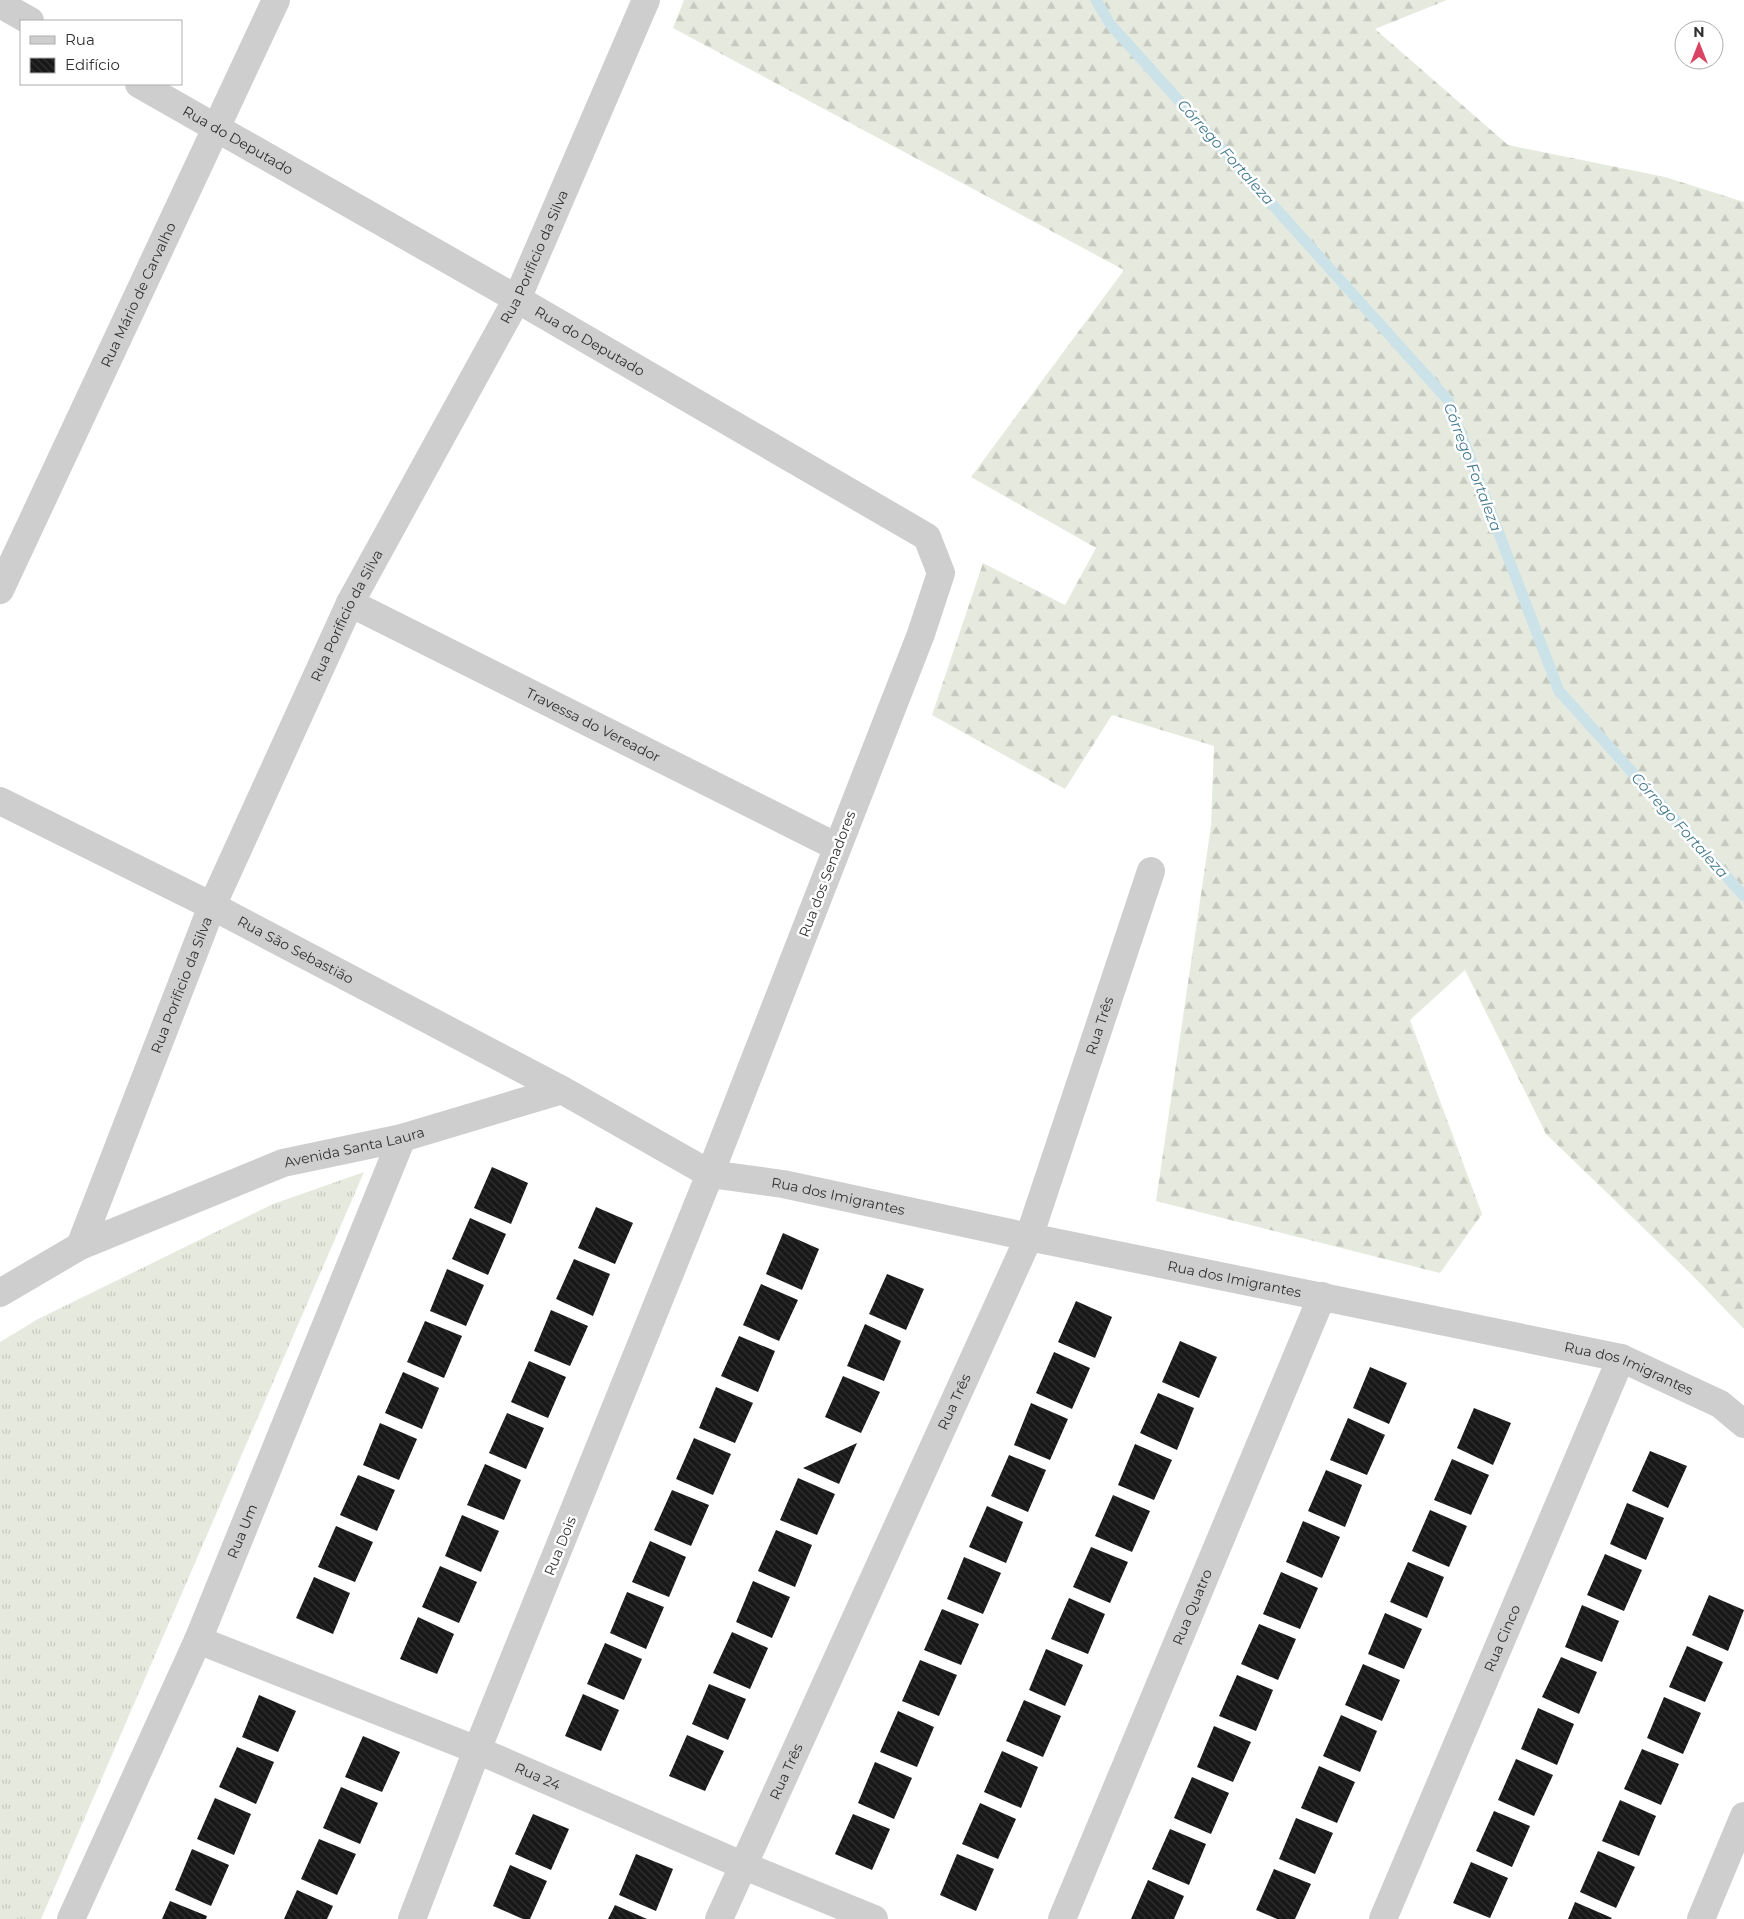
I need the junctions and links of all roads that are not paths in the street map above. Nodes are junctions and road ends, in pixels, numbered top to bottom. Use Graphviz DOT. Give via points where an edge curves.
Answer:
graph roads {
  1 [pos="276,0"];
  2 [pos="646,0"];
  3 [pos="0,4"];
  4 [pos="28,20"];
  5 [pos="141,85"];
  6 [pos="217,128"];
  7 [pos="517,299"];
  8 [pos="941,573"];
  9 [pos="0,590"];
  10 [pos="350,603"];
  11 [pos="0,801"];
  12 [pos="837,847"];
  13 [pos="1151,871"];
  14 [pos="212,906"];
  15 [pos="562,1090"];
  16 [pos="402,1138"];
  17 [pos="710,1174"];
  18 [pos="1029,1237"];
  19 [pos="80,1246"];
  20 [pos="0,1293"];
  21 [pos="1322,1296"];
  22 [pos="1621,1358"];
  23 [pos="1744,1424"];
  24 [pos="198,1640"];
  25 [pos="478,1750"];
  26 [pos="1744,1816"];
  27 [pos="742,1865"];
  28 [pos="1390,1916"];
  29 [pos="71,1919"];
  30 [pos="412,1919"];
  31 [pos="719,1919"];
  32 [pos="874,1919"];
  33 [pos="1062,1919"];
  34 [pos="1701,1919"];
  1 -- 6 [label="street, Rua Mário de Carvalho"];
  2 -- 7 [label="street, Rua Porificio da Silva"];
  3 -- 4 [label="street"];
  5 -- 6 [label="street, Rua do Deputado"];
  6 -- 7 [label="street, Rua do Deputado"];
  6 -- 9 [label="street, Rua Mário de Carvalho"];
  7 -- 8 [label="street, Rua do Deputado" via="928,537"];
  7 -- 10 [label="street, Rua Porificio da Silva"];
  8 -- 12 [label="street, Rua dos Senadores" via="921,634"];
  10 -- 12 [label="street, Travessa do Vereador"];
  10 -- 14 [label="street, Rua Porificio da Silva"];
  11 -- 14 [label="street, Rua São Sebastião"];
  12 -- 17 [label="street, Rua dos Senadores"];
  13 -- 18 [label="street, Rua Três"];
  14 -- 15 [label="street, Rua São Sebastião"];
  14 -- 19 [label="street, Rua Porificio da Silva"];
  15 -- 16 [label="street, Avenida Santa Laura"];
  15 -- 17 [label="street"];
  16 -- 19 [label="street, Avenida Santa Laura" via="283,1163"];
  16 -- 24 [label="street, Rua Um"];
  17 -- 18 [label="street, Rua dos Imigrantes" via="783,1184"];
  17 -- 25 [label="street, Rua Dois"];
  18 -- 21 [label="street, Rua dos Imigrantes"];
  18 -- 27 [label="street, Rua Três"];
  19 -- 20 [label="street, Avenida Santa Laura"];
  21 -- 22 [label="street, Rua dos Imigrantes"];
  21 -- 33 [label="street, Rua Quatro"];
  22 -- 23 [label="street, Rua dos Imigrantes" via="1720,1404"];
  22 -- 28 [label="street, Rua Cinco"];
  24 -- 25 [label="street, Rua 24"];
  24 -- 29 [label="street, Rua Um"];
  25 -- 27 [label="street, Rua 24"];
  25 -- 30 [label="street, Rua Dois"];
  26 -- 34 [label="street"];
  27 -- 31 [label="street, Rua Três"];
  27 -- 32 [label="street, Rua 24"];
}
